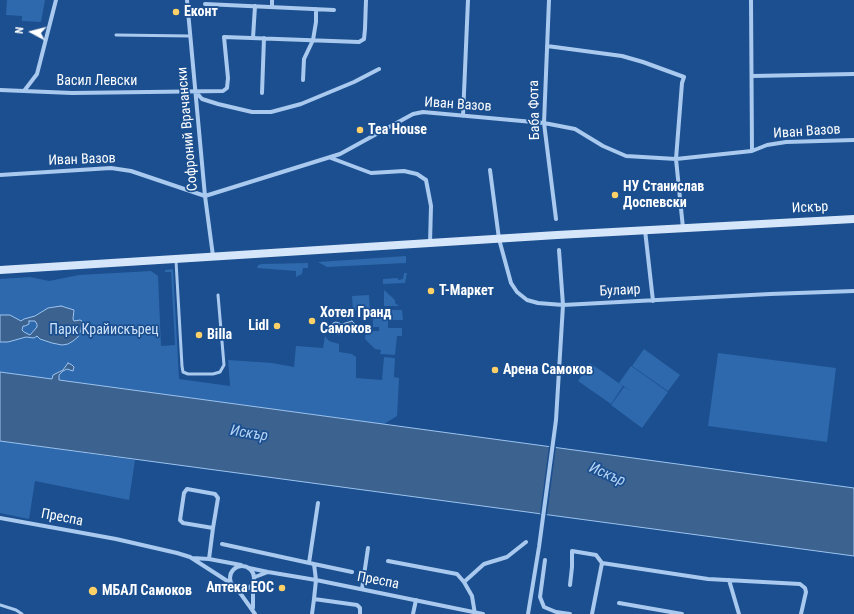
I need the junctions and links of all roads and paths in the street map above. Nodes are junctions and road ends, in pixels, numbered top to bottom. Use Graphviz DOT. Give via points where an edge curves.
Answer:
graph roads {
  1 [pos="56,0"];
  2 [pos="187,0"];
  3 [pos="272,0"];
  4 [pos="366,0"];
  5 [pos="468,0"];
  6 [pos="549,0"];
  7 [pos="751,0"];
  8 [pos="206,4"];
  9 [pos="255,6"];
  10 [pos="272,7"];
  11 [pos="316,9"];
  12 [pos="334,10"];
  13 [pos="116,35"];
  14 [pos="190,36"];
  15 [pos="253,38"];
  16 [pos="264,38"];
  17 [pos="312,40"];
  18 [pos="546,46"];
  19 [pos="379,70"];
  20 [pos="854,74"];
  21 [pos="752,76"];
  22 [pos="303,80"];
  23 [pos="0,90"];
  24 [pos="24,91"];
  25 [pos="195,91"];
  26 [pos="262,93"];
  27 [pos="463,116"];
  28 [pos="544,123"];
  29 [pos="854,140"];
  30 [pos="752,151"];
  31 [pos="331,158"];
  32 [pos="676,159"];
  33 [pos="490,170"];
  34 [pos="0,175"];
  35 [pos="205,196"];
  36 [pos="556,219"];
  37 [pos="854,219"];
  38 [pos="683,228"];
  39 [pos="645,230"];
  40 [pos="499,239"];
  41 [pos="430,243"];
  42 [pos="558,250"];
  43 [pos="213,257"];
  44 [pos="176,259"];
  45 [pos="0,270"];
  46 [pos="854,291"];
  47 [pos="218,295"];
  48 [pos="653,301"];
  49 [pos="563,305"];
  50 [pos="318,503"];
  51 [pos="0,518"];
  52 [pos="213,528"];
  53 [pos="526,542"];
  54 [pos="222,544"];
  55 [pos="368,548"];
  56 [pos="190,557"];
  57 [pos="209,559"];
  58 [pos="388,560"];
  59 [pos="545,560"];
  60 [pos="309,563"];
  61 [pos="602,563"];
  62 [pos="314,564"];
  63 [pos="243,566"];
  64 [pos="249,568"];
  65 [pos="268,572"];
  66 [pos="352,572"];
  67 [pos="255,577"];
  68 [pos="316,580"];
  69 [pos="729,580"];
  70 [pos="464,582"];
  71 [pos="232,584"];
  72 [pos="253,584"];
  73 [pos="570,585"];
  74 [pos="238,589"];
  75 [pos="362,589"];
  76 [pos="314,599"];
  77 [pos="416,600"];
  78 [pos="619,603"];
  79 [pos="0,604"];
  80 [pos="252,609"];
  81 [pos="475,613"];
  82 [pos="22,614"];
  83 [pos="255,614"];
  84 [pos="312,614"];
  85 [pos="360,614"];
  86 [pos="413,614"];
  87 [pos="483,614"];
  88 [pos="528,614"];
  89 [pos="570,614"];
  90 [pos="592,614"];
  91 [pos="682,614"];
  92 [pos="739,614"];
  93 [pos="801,614"];
  1 -- 24 [label="street" via="37,74"];
  2 -- 14 [label="street, Софроний Врачански"];
  3 -- 10 [label="street"];
  4 -- 17 [label="street" via="364,39 359,42"];
  5 -- 27 [label="street"];
  6 -- 18 [label="street, Баба Фота"];
  7 -- 21 [label="street"];
  8 -- 9 [label="street"];
  9 -- 10 [label="street"];
  9 -- 15 [label="street"];
  10 -- 11 [label="street"];
  11 -- 12 [label="street"];
  11 -- 17 [label="street"];
  13 -- 14 [label="lane"];
  14 -- 25 [label="street, Софроний Врачански"];
  15 -- 16 [label="street"];
  15 -- 25 [label="street, Васил Левски" via="224,37 227,88 223,91"];
  16 -- 17 [label="street"];
  16 -- 26 [label="street"];
  17 -- 22 [label="street" via="304,60"];
  18 -- 28 [label="street, Баба Фота"];
  18 -- 32 [label="street" via="622,56 684,77"];
  19 -- 25 [label="street" via="301,104 271,112 252,112 218,104 202,99"];
  20 -- 21 [label="street"];
  21 -- 30 [label="street"];
  23 -- 24 [label="street, Васил Левски"];
  24 -- 25 [label="street, Васил Левски"];
  25 -- 35 [label="street, Софроний Врачански"];
  27 -- 28 [label="street, Иван Вазов"];
  27 -- 31 [label="street, Иван Вазов" via="423,112 413,114"];
  28 -- 32 [label="street, Иван Вазов" via="575,129 626,156"];
  28 -- 36 [label="street, Баба Фота"];
  29 -- 30 [label="street, Иван Вазов" via="786,142"];
  30 -- 32 [label="street, Иван Вазов"];
  31 -- 35 [label="street, Иван Вазов"];
  31 -- 41 [label="street" via="371,173 404,171 417,174 426,180 431,206"];
  32 -- 38 [label="street"];
  33 -- 40 [label="street, Булаир"];
  34 -- 35 [label="street, Иван Вазов" via="111,168 131,171"];
  35 -- 43 [label="street, Софроний Врачански"];
  37 -- 38 [label="main road, Искър"];
  38 -- 39 [label="main road, Искър"];
  39 -- 40 [label="main road, Искър"];
  39 -- 48 [label="street"];
  40 -- 41 [label="main road, Искър"];
  40 -- 49 [label="street, Булаир" via="511,284 517,292 538,303"];
  41 -- 43 [label="main road, Искър"];
  42 -- 49 [label="street"];
  43 -- 44 [label="main road, Искър"];
  44 -- 45 [label="main road, Искър"];
  44 -- 47 [label="lane" via="183,372 213,374 220,372 224,365"];
  46 -- 48 [label="street, Булаир"];
  48 -- 49 [label="street, Булаир"];
  49 -- 88 [label="street" via="553,446"];
  50 -- 60 [label="street"];
  51 -- 56 [label="street, Преспа" via="116,539"];
  52 -- 52 [label="street" via="217,495 187,490 184,493 180,520"];
  52 -- 57 [label="street"];
  53 -- 70 [label="street" via="507,557 484,564"];
  54 -- 60 [label="street"];
  55 -- 75 [label="street"];
  56 -- 57 [label="street, Преспа"];
  56 -- 71 [label="street, Преспа"];
  57 -- 63 [label="street, Преспа"];
  58 -- 70 [label="street" via="457,574"];
  59 -- 89 [label="street" via="540,597 544,607"];
  60 -- 62 [label="street"];
  61 -- 69 [label="street"];
  61 -- 73 [label="street" via="596,555 572,551"];
  61 -- 90 [label="street"];
  62 -- 66 [label="street"];
  62 -- 68 [label="street"];
  63 -- 64 [label="street"];
  63 -- 71 [label="street" via="231,573"];
  64 -- 65 [label="street, Преспа"];
  64 -- 67 [label="street"];
  65 -- 67 [label="street"];
  65 -- 68 [label="street, Преспа"];
  67 -- 72 [label="street"];
  68 -- 75 [label="street, Преспа"];
  68 -- 76 [label="street"];
  69 -- 92 [label="street"];
  69 -- 93 [label="street" via="800,584 806,592"];
  70 -- 81 [label="street" via="472,596"];
  71 -- 74 [label="street"];
  72 -- 74 [label="street" via="245,590"];
  72 -- 80 [label="street"];
  74 -- 80 [label="street"];
  75 -- 77 [label="street, Преспа"];
  76 -- 84 [label="street"];
  76 -- 85 [label="street" via="357,605"];
  77 -- 81 [label="street, Преспа"];
  77 -- 86 [label="street"];
  78 -- 91 [label="street"];
  79 -- 82 [label="lane"];
  80 -- 83 [label="street"];
  81 -- 87 [label="street, Преспа"];
}
